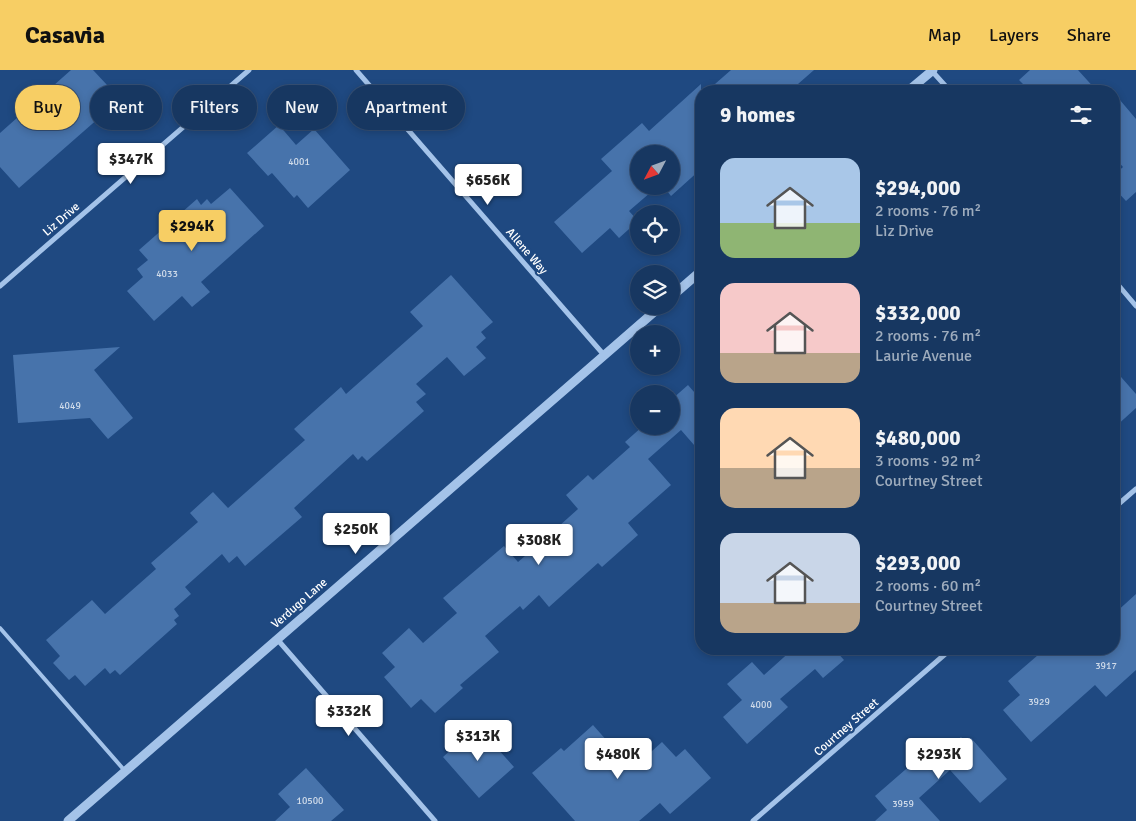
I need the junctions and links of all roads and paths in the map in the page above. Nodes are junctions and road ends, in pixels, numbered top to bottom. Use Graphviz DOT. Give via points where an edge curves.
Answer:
graph roads {
  1 [pos="248,70"];
  2 [pos="356,70"];
  3 [pos="932,70"];
  4 [pos="915,85"];
  5 [pos="945,85"];
  6 [pos="695,276"];
  7 [pos="0,286"];
  8 [pos="1120,287"];
  9 [pos="680,289"];
  10 [pos="1136,306"];
  11 [pos="651,315"];
  12 [pos="604,355"];
  13 [pos="1136,488"];
  14 [pos="1120,503"];
  15 [pos="0,628"];
  16 [pos="277,639"];
  17 [pos="944,655"];
  18 [pos="125,771"];
  19 [pos="68,821"];
  20 [pos="435,821"];
  21 [pos="753,821"];
  1 -- 7 [label="street, Liz Drive"];
  2 -- 12 [label="street, Allene Way"];
  3 -- 4 [label="street"];
  3 -- 5 [label="street"];
  6 -- 9 [label="street"];
  8 -- 10 [label="street"];
  11 -- 12 [label="street, Verdugo Lane"];
  12 -- 16 [label="street, Verdugo Lane"];
  13 -- 14 [label="street"];
  15 -- 18 [label="lane"];
  16 -- 18 [label="street, Verdugo Lane"];
  16 -- 20 [label="street"];
  17 -- 21 [label="street, Courtney Street"];
  18 -- 19 [label="street, Verdugo Lane"];
}
